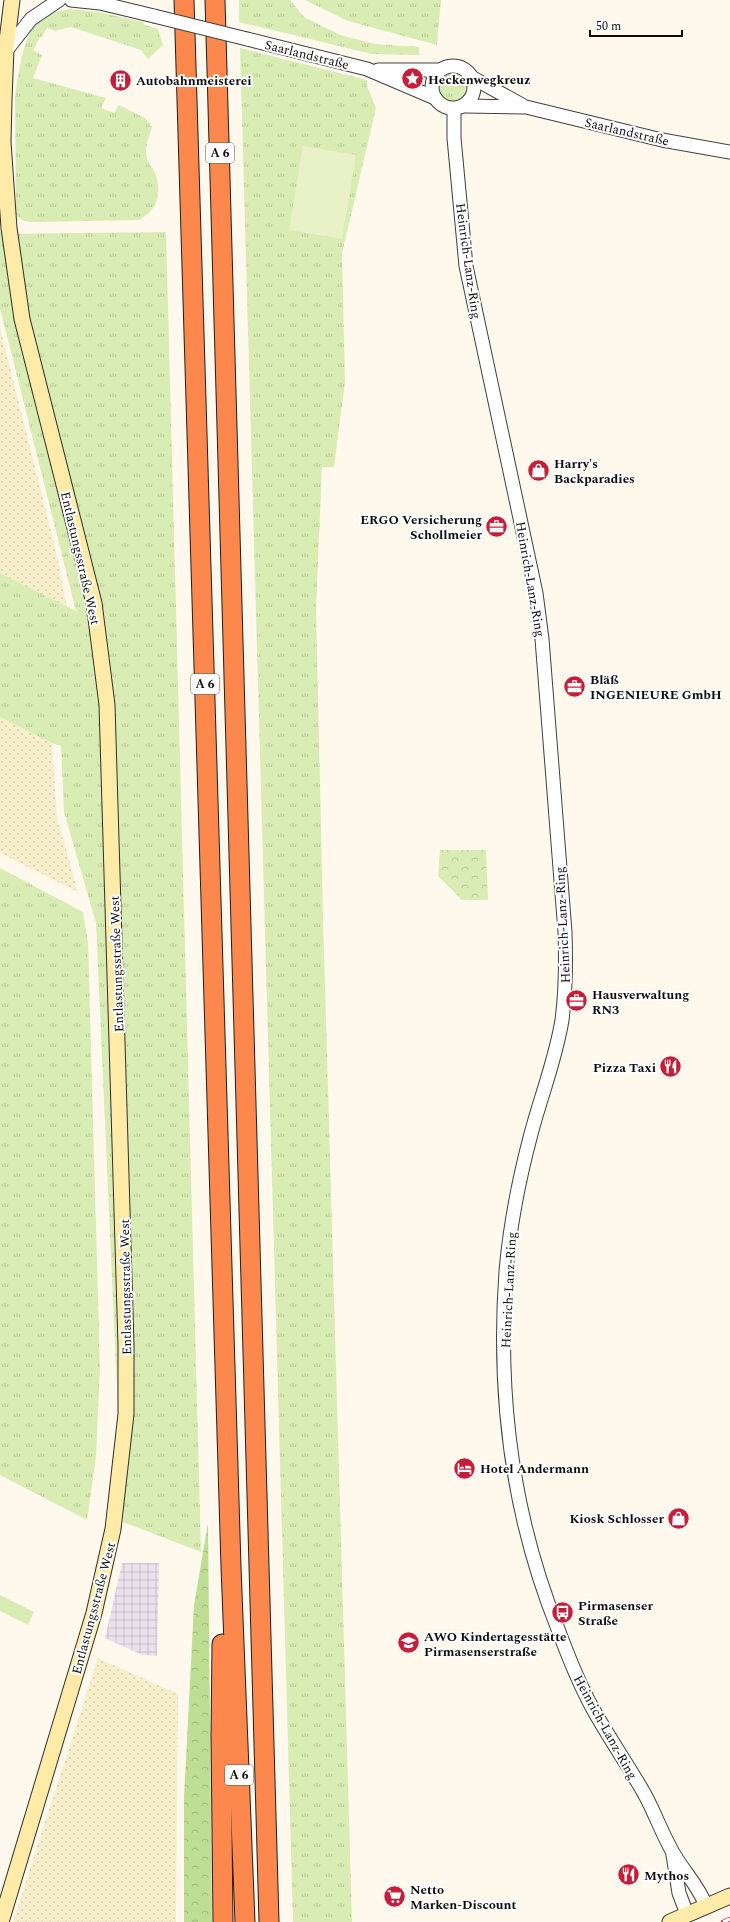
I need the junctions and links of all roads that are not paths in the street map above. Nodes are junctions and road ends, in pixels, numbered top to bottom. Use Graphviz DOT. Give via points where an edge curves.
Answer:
graph roads {
  1 [pos="12,0"];
  2 [pos="59,0"];
  3 [pos="71,0"];
  4 [pos="184,0"];
  5 [pos="215,0"];
  6 [pos="97,1"];
  7 [pos="6,51"];
  8 [pos="367,69"];
  9 [pos="440,70"];
  10 [pos="473,78"];
  11 [pos="435,98"];
  12 [pos="459,107"];
  13 [pos="526,107"];
  14 [pos="730,152"];
  15 [pos="231,1567"];
  16 [pos="672,1852"];
  17 [pos="730,1896"];
  18 [pos="706,1906"];
  19 [pos="687,1914"];
  20 [pos="269,1918"];
  21 [pos="1,1922"];
  22 [pos="223,1922"];
  23 [pos="245,1922"];
  24 [pos="670,1922"];
  1 -- 7 [label="main road, Entlastungsstraße West"];
  2 -- 7 [label="street" via="31,19"];
  3 -- 6 [label="street, Saarlandstraße"];
  4 -- 15 [label="highway, A 6"];
  5 -- 20 [label="highway, A 6"];
  6 -- 8 [label="street, Saarlandstraße, bridge"];
  7 -- 21 [label="main road, Entlastungsstraße West" via="4,150 9,228 22,320 94,604 107,705 126,1414 113,1529 94,1613"];
  8 -- 9 [label="street, Saarlandstraße"];
  8 -- 11 [label="street, Saarlandstraße"];
  9 -- 10 [label="street" via="455,66 465,70"];
  9 -- 11 [label="street" via="432,83"];
  10 -- 12 [label="street" via="474,94 468,102"];
  10 -- 13 [label="street, Saarlandstraße"];
  11 -- 12 [label="street" via="443,106"];
  12 -- 13 [label="street, Saarlandstraße"];
  12 -- 16 [label="street, Heinrich-Lanz-Ring" via="454,138 466,266 536,593 542,639 565,932 566,974 561,1022 530,1136 511,1223 505,1320 508,1434 519,1506 546,1600 585,1693 643,1792"];
  13 -- 14 [label="street, Saarlandstraße" via="662,140"];
  15 -- 22 [label="highway" via="223,1625"];
  15 -- 23 [label="highway, A 6"];
  16 -- 18 [label="street, Heinrich-Lanz-Ring" via="698,1888"];
  16 -- 19 [label="street, Heinrich-Lanz-Ring" via="679,1892"];
  17 -- 18 [label="main road"];
  18 -- 19 [label="main road"];
  19 -- 24 [label="main road"];
}
